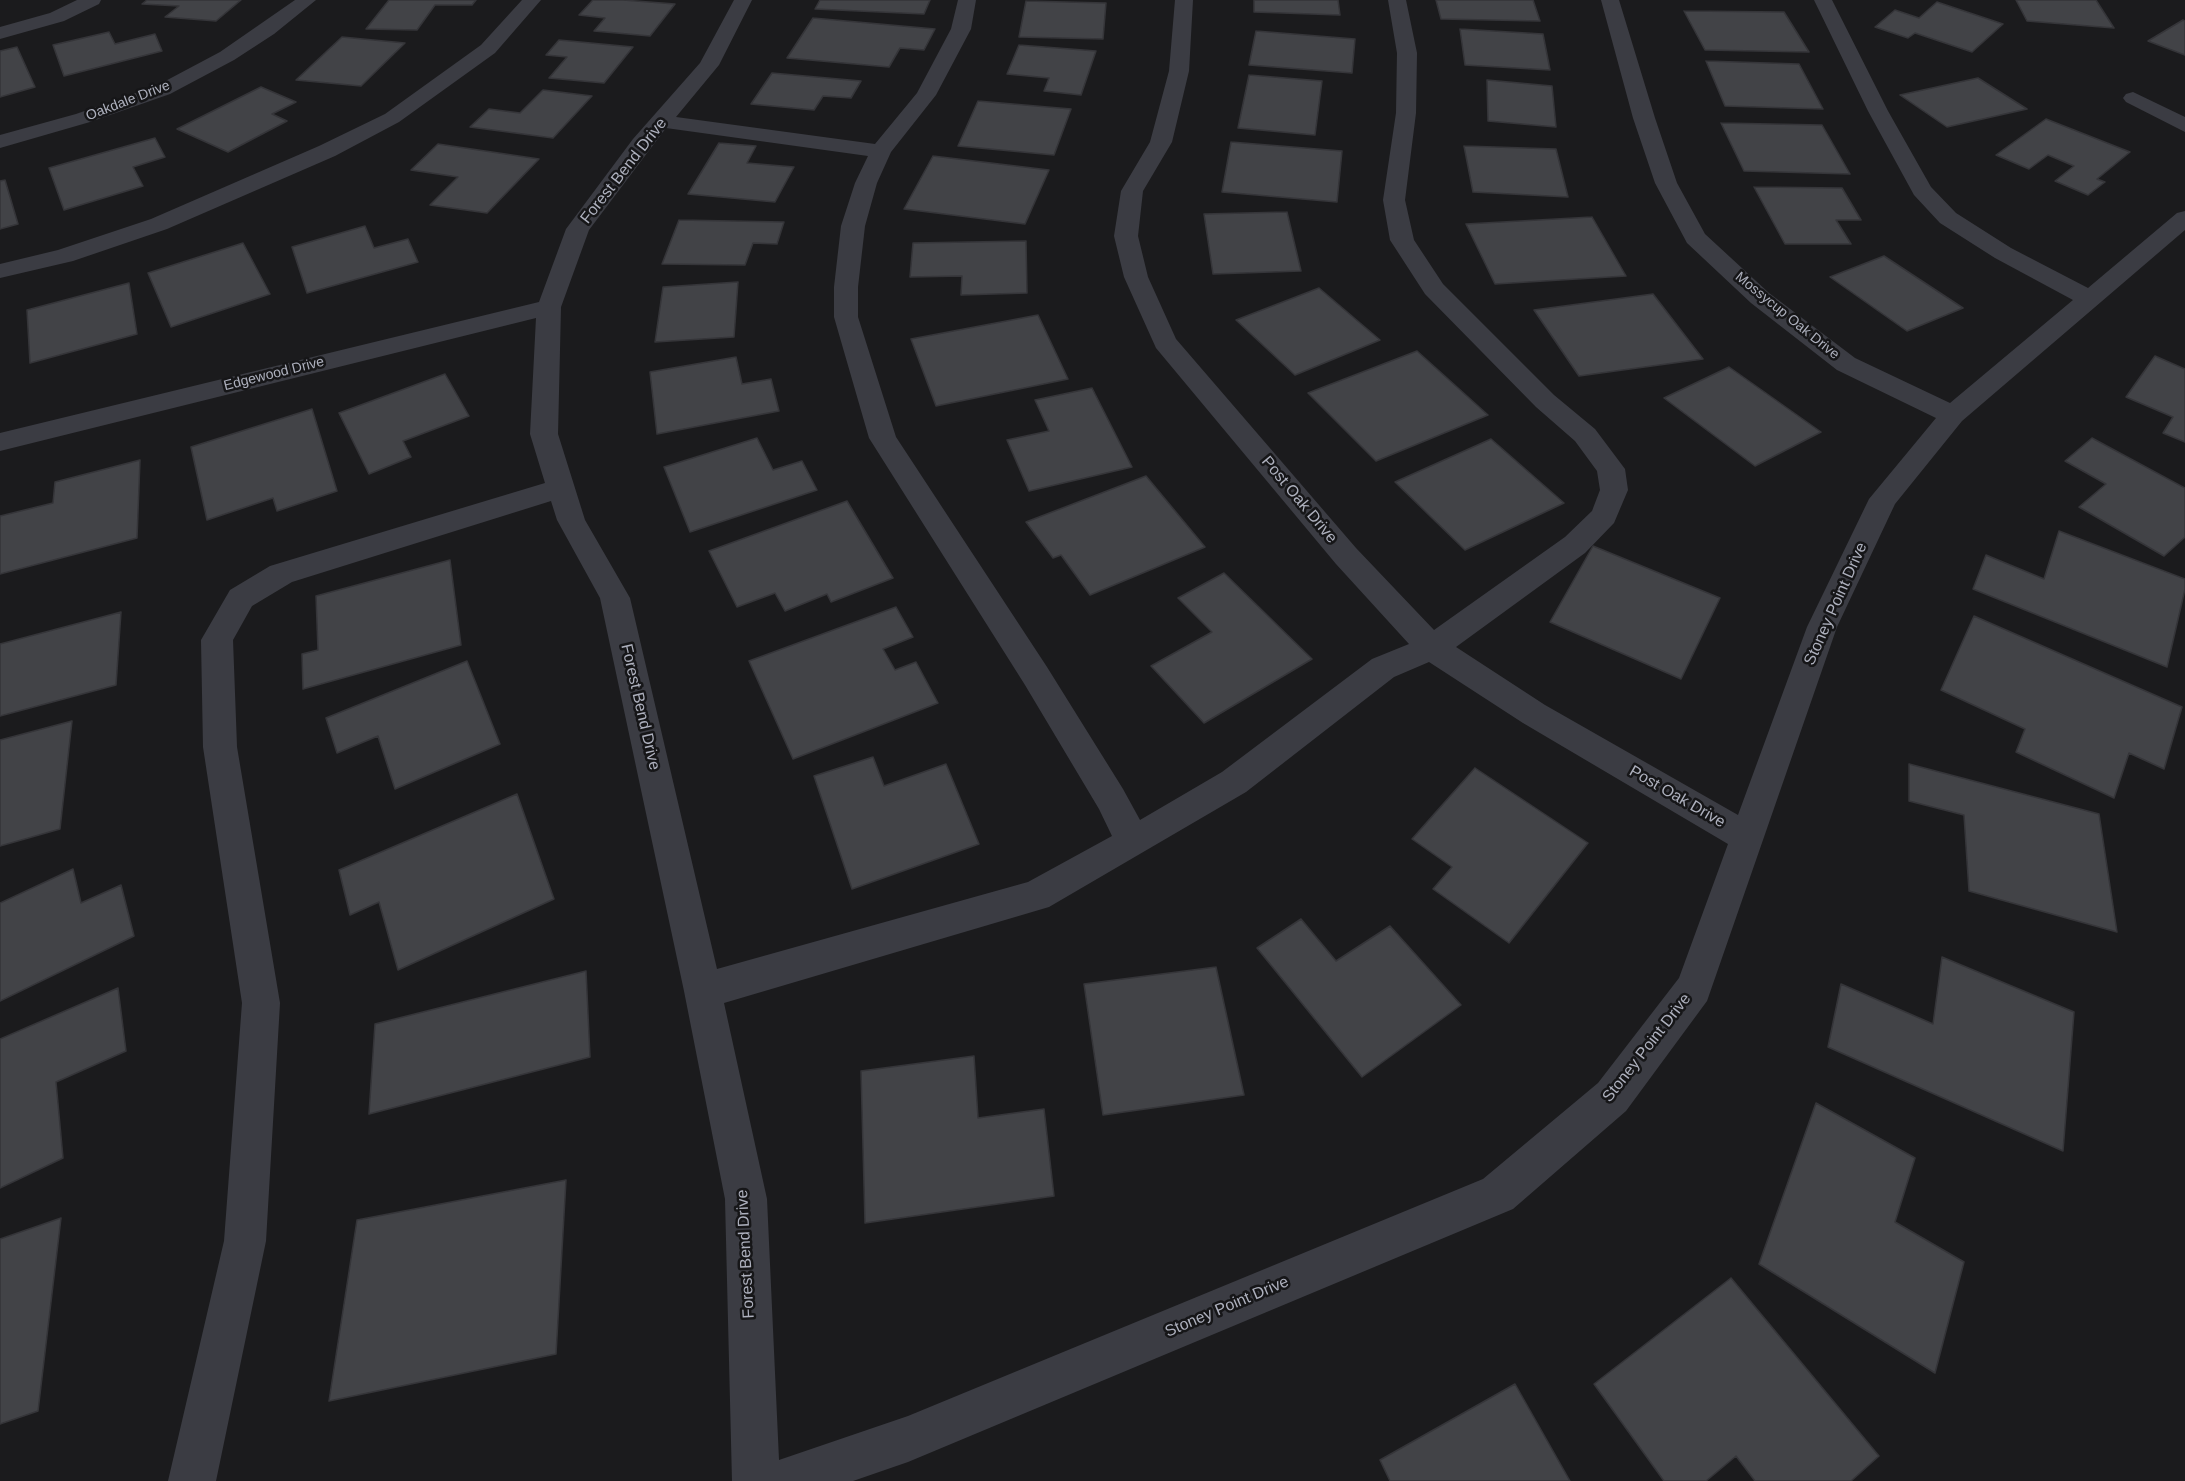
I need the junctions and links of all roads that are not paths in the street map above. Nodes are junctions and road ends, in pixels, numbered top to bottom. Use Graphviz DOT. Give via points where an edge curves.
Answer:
graph roads {
  1 [pos="92,0"];
  2 [pos="307,0"];
  3 [pos="532,0"];
  4 [pos="743,0"];
  5 [pos="967,0"];
  6 [pos="1184,0"];
  7 [pos="1397,0"];
  8 [pos="1610,0"];
  9 [pos="1823,0"];
  10 [pos="0,33"];
  11 [pos="2133,98"];
  12 [pos="662,121"];
  13 [pos="2185,126"];
  14 [pos="0,142"];
  15 [pos="881,151"];
  16 [pos="2185,218"];
  17 [pos="0,271"];
  18 [pos="2090,299"];
  19 [pos="549,307"];
  20 [pos="1953,415"];
  21 [pos="0,442"];
  22 [pos="561,488"];
  23 [pos="1432,648"];
  24 [pos="1748,838"];
  25 [pos="1133,842"];
  26 [pos="703,991"];
  27 [pos="192,1481"];
  28 [pos="756,1481"];
  29 [pos="786,1481"];
  1 -- 10 [label="street" via="57,17"];
  2 -- 14 [label="street, Oakdale Drive" via="227,56 163,90"];
  3 -- 17 [label="street" via="488,49 392,118 327,151 159,224 65,256"];
  4 -- 12 [label="street, Forest Bend Drive" via="709,65"];
  5 -- 15 [label="street" via="961,29 926,95"];
  6 -- 23 [label="street, Post Oak Drive" via="1179,70 1161,142 1132,191 1126,236 1136,277 1165,342 1346,556"];
  7 -- 23 [label="street" via="1407,53 1406,113 1394,200 1402,240 1434,289 1545,401 1585,435 1611,469 1614,490 1604,516 1575,545"];
  8 -- 20 [label="street, Mossycup Oak Drive" via="1666,183 1695,237 1760,298 1846,364"];
  9 -- 18 [label="street" via="1922,190 1948,218 2003,253"];
  11 -- 13 [label="street"];
  12 -- 15 [label="street"];
  12 -- 19 [label="street, Forest Bend Drive" via="579,229"];
  15 -- 25 [label="street" via="853,226 846,317 883,438 1036,676"];
  16 -- 18 [label="street, Stoney Point Drive"];
  18 -- 20 [label="street, Stoney Point Drive"];
  19 -- 21 [label="street, Edgewood Drive"];
  19 -- 22 [label="street, Forest Bend Drive" via="544,434"];
  20 -- 24 [label="street, Stoney Point Drive" via="1883,499 1822,627"];
  22 -- 26 [label="street, Forest Bend Drive" via="571,520 615,598"];
  22 -- 27 [label="street" via="280,574 241,598 217,640 220,747 261,1003 245,1241"];
  23 -- 24 [label="street, Post Oak Drive" via="1534,714"];
  23 -- 25 [label="street" via="1383,668 1234,782"];
  24 -- 29 [label="street, Stoney Point Drive" via="1694,988 1612,1097 1498,1194 908,1439"];
  25 -- 26 [label="street" via="1036,896"];
  26 -- 28 [label="street, Forest Bend Drive" via="746,1198"];
}
